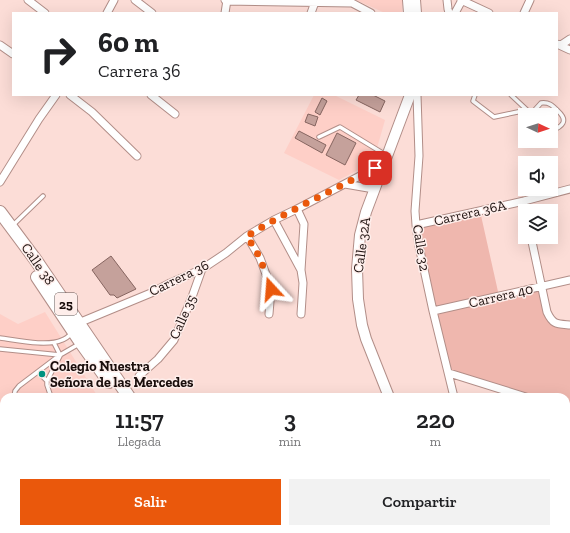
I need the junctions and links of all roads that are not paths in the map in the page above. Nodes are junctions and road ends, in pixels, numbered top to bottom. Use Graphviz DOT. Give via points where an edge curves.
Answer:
graph roads {
  1 [pos="28,0"];
  2 [pos="114,0"];
  3 [pos="135,0"];
  4 [pos="226,0"];
  5 [pos="408,0"];
  6 [pos="415,0"];
  7 [pos="447,0"];
  8 [pos="461,0"];
  9 [pos="530,0"];
  10 [pos="298,1"];
  11 [pos="352,1"];
  12 [pos="315,2"];
  13 [pos="44,12"];
  14 [pos="108,12"];
  15 [pos="151,12"];
  16 [pos="225,12"];
  17 [pos="311,12"];
  18 [pos="369,12"];
  19 [pos="409,12"];
  20 [pos="416,12"];
  21 [pos="449,12"];
  22 [pos="455,12"];
  23 [pos="487,12"];
  24 [pos="524,12"];
  25 [pos="570,39"];
  26 [pos="0,45"];
  27 [pos="559,45"];
  28 [pos="570,50"];
  29 [pos="12,53"];
  30 [pos="55,96"];
  31 [pos="71,96"];
  32 [pos="152,96"];
  33 [pos="404,96"];
  34 [pos="410,96"];
  35 [pos="418,96"];
  36 [pos="474,96"];
  37 [pos="511,96"];
  38 [pos="525,108"];
  39 [pos="537,108"];
  40 [pos="554,108"];
  41 [pos="558,111"];
  42 [pos="518,112"];
  43 [pos="175,114"];
  44 [pos="558,128"];
  45 [pos="319,136"];
  46 [pos="381,152"];
  47 [pos="137,156"];
  48 [pos="375,168"];
  49 [pos="359,177"];
  50 [pos="0,182"];
  51 [pos="345,184"];
  52 [pos="368,187"];
  53 [pos="570,190"];
  54 [pos="43,196"];
  55 [pos="524,201"];
  56 [pos="525,204"];
  57 [pos="297,209"];
  58 [pos="0,212"];
  59 [pos="274,220"];
  60 [pos="416,225"];
  61 [pos="6,226"];
  62 [pos="247,236"];
  63 [pos="533,244"];
  64 [pos="202,269"];
  65 [pos="300,270"];
  66 [pos="570,280"];
  67 [pos="542,286"];
  68 [pos="433,311"];
  69 [pos="269,314"];
  70 [pos="301,314"];
  71 [pos="570,325"];
  72 [pos="79,331"];
  73 [pos="0,338"];
  74 [pos="54,343"];
  75 [pos="0,349"];
  76 [pos="60,355"];
  77 [pos="38,372"];
  78 [pos="449,374"];
  79 [pos="139,376"];
  80 [pos="47,381"];
  81 [pos="15,393"];
  82 [pos="50,393"];
  83 [pos="118,393"];
  84 [pos="126,393"];
  85 [pos="380,393"];
  86 [pos="386,393"];
  87 [pos="453,393"];
  88 [pos="513,393"];
  1 -- 13 [label="street"];
  2 -- 14 [label="street"];
  3 -- 15 [label="street"];
  4 -- 10 [label="street"];
  4 -- 16 [label="street"];
  5 -- 19 [label="main road"];
  6 -- 20 [label="main road"];
  7 -- 21 [label="street"];
  8 -- 22 [label="street"];
  8 -- 23 [label="street"];
  9 -- 24 [label="street"];
  10 -- 12 [label="street"];
  11 -- 12 [label="street"];
  11 -- 18 [label="street"];
  12 -- 17 [label="street"];
  25 -- 27 [label="street"];
  26 -- 29 [label="street"];
  27 -- 28 [label="street"];
  30 -- 50 [label="street"];
  31 -- 47 [label="street" via="92,112"];
  32 -- 43 [label="street"];
  33 -- 46 [label="main road, Calle 32A"];
  34 -- 52 [label="main road, Calle 32A"];
  35 -- 60 [label="street, Calle 32"];
  36 -- 42 [label="lane" via="473,101 494,117"];
  37 -- 38 [label="lane"];
  39 -- 40 [label="lane" via="541,103 550,104"];
  41 -- 44 [label="lane" via="563,118 563,123"];
  45 -- 46 [label="lane" via="340,127"];
  46 -- 48 [label="main road, Calle 32A"];
  48 -- 49 [label="street, Carrera 36"];
  48 -- 52 [label="main road, Calle 32A"];
  49 -- 51 [label="street, Carrera 36"];
  49 -- 52 [label="street" via="358,182"];
  51 -- 52 [label="street"];
  51 -- 57 [label="street, Carrera 36"];
  52 -- 85 [label="main road, Calle 32A" via="354,233 350,282 353,313 360,341"];
  52 -- 86 [label="main road, Calle 32A" via="366,212 358,247 358,299 366,339"];
  53 -- 55 [label="street, Carrera 36A"];
  54 -- 61 [label="lane"];
  55 -- 56 [label="street"];
  55 -- 60 [label="street, Carrera 36A"];
  57 -- 59 [label="street, Carrera 36"];
  57 -- 65 [label="street" via="304,224"];
  58 -- 61 [label="highway, Calle 38 / 25"];
  59 -- 62 [label="street, Carrera 36"];
  59 -- 65 [label="street"];
  60 -- 68 [label="street, Calle 32"];
  61 -- 72 [label="highway, Calle 38 / 25" via="27,262"];
  62 -- 64 [label="street, Carrera 36"];
  62 -- 69 [label="street" via="260,258 270,285"];
  63 -- 67 [label="street"];
  64 -- 72 [label="street, Carrera 36"];
  64 -- 79 [label="street, Calle 35" via="174,340 158,360"];
  65 -- 70 [label="street" via="303,283"];
  66 -- 67 [label="street, Carrera 40"];
  67 -- 68 [label="street, Carrera 40"];
  67 -- 71 [label="street" via="550,319"];
  68 -- 78 [label="street, Calle 32"];
  72 -- 74 [label="lane"];
  72 -- 76 [label="lane"];
  72 -- 83 [label="highway, Calle 38 / 25"];
  72 -- 84 [label="highway, Calle 38 / 25"];
  73 -- 74 [label="lane"];
  74 -- 76 [label="lane"];
  75 -- 76 [label="lane"];
  76 -- 77 [label="lane"];
  76 -- 80 [label="lane"];
  77 -- 80 [label="lane"];
  77 -- 81 [label="lane" via="19,386"];
  78 -- 87 [label="street, Calle 32"];
  78 -- 88 [label="street"];
  80 -- 82 [label="lane"];
}
